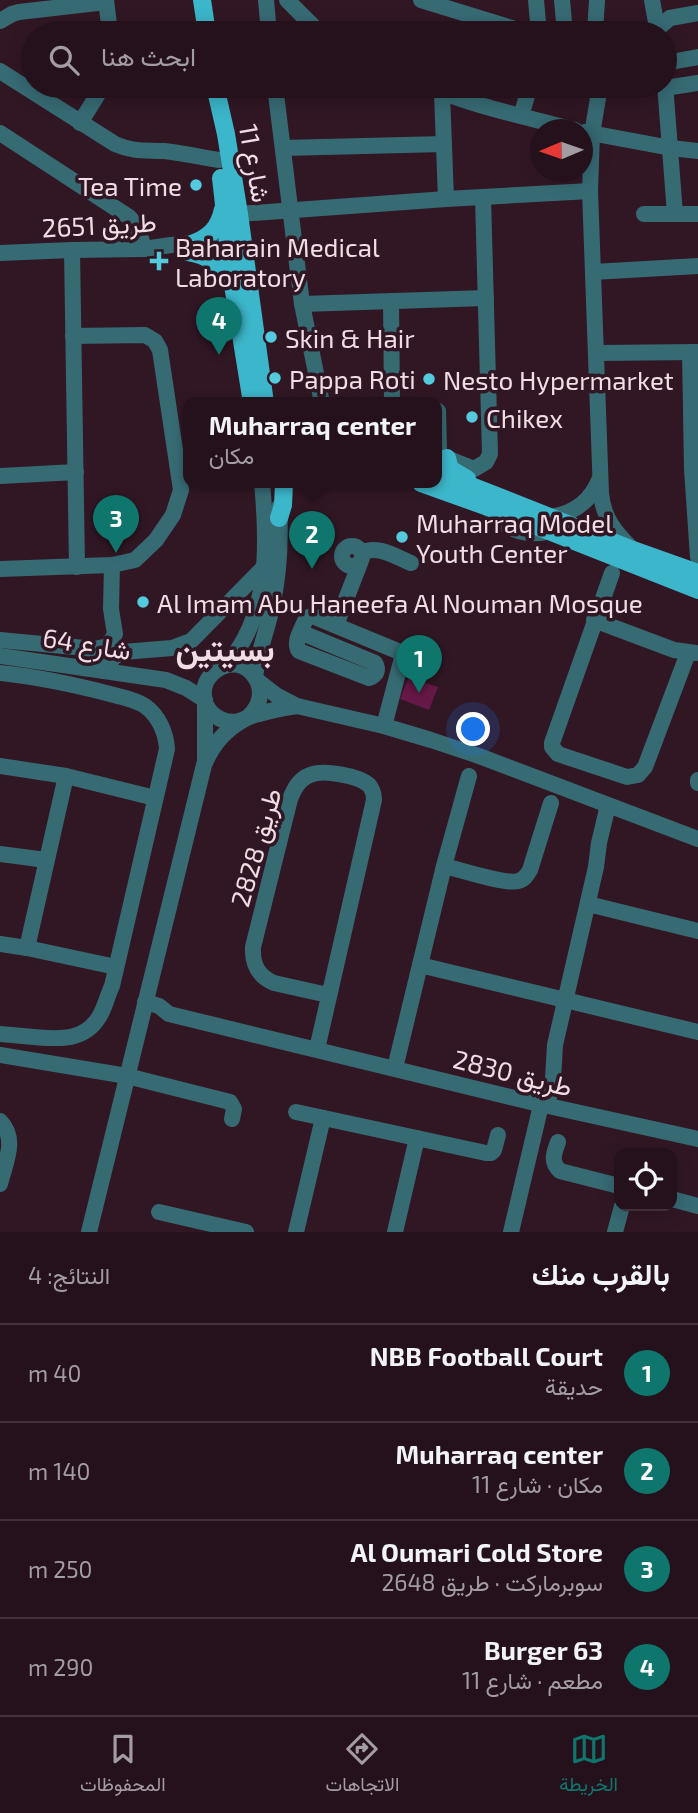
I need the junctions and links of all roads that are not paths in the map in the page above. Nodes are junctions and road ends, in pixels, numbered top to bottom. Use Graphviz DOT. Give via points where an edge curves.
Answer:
graph roads {
  1 [pos="202,0"];
  2 [pos="266,0"];
  3 [pos="287,0"];
  4 [pos="422,0"];
  5 [pos="537,0"];
  6 [pos="562,0"];
  7 [pos="597,0"];
  8 [pos="652,0"];
  9 [pos="106,1"];
  10 [pos="450,5"];
  11 [pos="698,13"];
  12 [pos="0,21"];
  13 [pos="108,21"];
  14 [pos="205,21"];
  15 [pos="268,21"];
  16 [pos="308,21"];
  17 [pos="495,21"];
  18 [pos="538,21"];
  19 [pos="564,21"];
  20 [pos="596,21"];
  21 [pos="656,21"];
  22 [pos="667,21"];
  23 [pos="698,57"];
  24 [pos="677,61"];
  25 [pos="0,71"];
  26 [pos="698,83"];
  27 [pos="21,84"];
  28 [pos="677,85"];
  29 [pos="42,98"];
  30 [pos="95,98"];
  31 [pos="216,98"];
  32 [pos="217,98"];
  33 [pos="277,98"];
  34 [pos="442,98"];
  35 [pos="459,98"];
  36 [pos="526,98"];
  37 [pos="597,98"];
  38 [pos="666,98"];
  39 [pos="521,116"];
  40 [pos="533,119"];
  41 [pos="591,119"];
  42 [pos="80,122"];
  43 [pos="0,133"];
  44 [pos="593,133"];
  45 [pos="444,144"];
  46 [pos="283,148"];
  47 [pos="671,148"];
  48 [pos="698,151"];
  49 [pos="219,160"];
  50 [pos="590,182"];
  51 [pos="590,191"];
  52 [pos="483,197"];
  53 [pos="224,198"];
  54 [pos="446,199"];
  55 [pos="291,211"];
  56 [pos="239,214"];
  57 [pos="644,214"];
  58 [pos="675,214"];
  59 [pos="698,214"];
  60 [pos="235,246"];
  61 [pos="190,248"];
  62 [pos="144,249"];
  63 [pos="72,250"];
  64 [pos="0,253"];
  65 [pos="698,265"];
  66 [pos="593,272"];
  67 [pos="233,285"];
  68 [pos="485,298"];
  69 [pos="391,301"];
  70 [pos="302,304"];
  71 [pos="73,336"];
  72 [pos="694,352"];
  73 [pos="596,353"];
  74 [pos="262,397"];
  75 [pos="262,397"];
  76 [pos="320,397"];
  77 [pos="393,397"];
  78 [pos="442,456"];
  79 [pos="442,457"];
  80 [pos="695,469"];
  81 [pos="76,472"];
  82 [pos="600,475"];
  83 [pos="0,476"];
  84 [pos="442,476"];
  85 [pos="474,487"];
  86 [pos="262,488"];
  87 [pos="276,488"];
  88 [pos="284,488"];
  89 [pos="434,488"];
  90 [pos="279,518"];
  91 [pos="550,524"];
  92 [pos="634,551"];
  93 [pos="698,557"];
  94 [pos="411,563"];
  95 [pos="112,565"];
  96 [pos="264,566"];
  97 [pos="77,567"];
  98 [pos="0,569"];
  99 [pos="612,573"];
  100 [pos="698,573"];
  101 [pos="698,590"];
  102 [pos="594,620"];
  103 [pos="336,625"];
  104 [pos="300,632"];
  105 [pos="369,639"];
  106 [pos="0,640"];
  107 [pos="693,653"];
  108 [pos="0,656"];
  109 [pos="362,656"];
  110 [pos="220,668"];
  111 [pos="104,671"];
  112 [pos="0,673"];
  113 [pos="256,679"];
  114 [pos="166,680"];
  115 [pos="205,701"];
  116 [pos="297,706"];
  117 [pos="246,718"];
  118 [pos="384,726"];
  119 [pos="204,765"];
  120 [pos="0,766"];
  121 [pos="66,776"];
  122 [pos="469,776"];
  123 [pos="155,798"];
  124 [pos="551,803"];
  125 [pos="613,808"];
  126 [pos="698,839"];
  127 [pos="0,854"];
  128 [pos="46,860"];
  129 [pos="444,866"];
  130 [pos="588,904"];
  131 [pos="698,931"];
  132 [pos="0,944"];
  133 [pos="27,948"];
  134 [pos="420,965"];
  135 [pos="116,967"];
  136 [pos="328,995"];
  137 [pos="566,1001"];
  138 [pos="144,1008"];
  139 [pos="698,1032"];
  140 [pos="0,1034"];
  141 [pos="317,1049"];
  142 [pos="0,1055"];
  143 [pos="395,1068"];
  144 [pos="127,1076"];
  145 [pos="541,1105"];
  146 [pos="296,1112"];
  147 [pos="323,1118"];
  148 [pos="232,1119"];
  149 [pos="0,1121"];
  150 [pos="498,1135"];
  151 [pos="416,1138"];
  152 [pos="698,1139"];
  153 [pos="558,1142"];
  154 [pos="0,1184"];
  155 [pos="614,1185"];
  156 [pos="677,1200"];
  157 [pos="698,1206"];
  158 [pos="621,1211"];
  159 [pos="159,1212"];
  160 [pos="89,1232"];
  161 [pos="246,1232"];
  162 [pos="296,1232"];
  163 [pos="394,1232"];
  164 [pos="511,1232"];
  165 [pos="615,1232"];
  1 -- 14 [label="main road"];
  2 -- 15 [label="street"];
  3 -- 16 [label="street"];
  4 -- 10 [label="street"];
  5 -- 18 [label="street"];
  6 -- 19 [label="street"];
  7 -- 20 [label="street"];
  8 -- 21 [label="street"];
  9 -- 12 [label="street" via="19,12"];
  9 -- 13 [label="street"];
  10 -- 17 [label="street"];
  11 -- 22 [label="street"];
  23 -- 24 [label="street"];
  25 -- 27 [label="street"];
  26 -- 28 [label="street"];
  29 -- 42 [label="street"];
  30 -- 42 [label="street"];
  31 -- 49 [label="main road, شارع 11"];
  32 -- 56 [label="main road, شارع 11"];
  33 -- 46 [label="street"];
  34 -- 45 [label="street"];
  35 -- 39 [label="street"];
  36 -- 39 [label="street"];
  37 -- 41 [label="street"];
  38 -- 47 [label="street"];
  39 -- 40 [label="street"];
  42 -- 49 [label="street" via="126,149"];
  43 -- 62 [label="street" via="129,217"];
  44 -- 47 [label="street"];
  45 -- 46 [label="street"];
  45 -- 54 [label="street"];
  46 -- 55 [label="street"];
  47 -- 48 [label="street"];
  47 -- 58 [label="street"];
  49 -- 53 [label="main road, شارع 11"];
  50 -- 51 [label="street"];
  51 -- 52 [label="street"];
  51 -- 66 [label="street"];
  52 -- 54 [label="street"];
  52 -- 68 [label="street"];
  53 -- 60 [label="main road, شارع 11"];
  53 -- 61 [label="main road" via="213,232"];
  54 -- 55 [label="street"];
  55 -- 56 [label="street"];
  55 -- 70 [label="street"];
  56 -- 60 [label="main road, شارع 11"];
  57 -- 58 [label="street"];
  58 -- 59 [label="street"];
  60 -- 61 [label="street, طريق 2651"];
  60 -- 67 [label="main road, شارع 11"];
  60 -- 74 [label="main road, شارع 11"];
  61 -- 62 [label="street, طريق 2651"];
  61 -- 67 [label="main road" via="215,262"];
  62 -- 63 [label="street, طريق 2651"];
  63 -- 64 [label="street, طريق 2651"];
  63 -- 71 [label="street"];
  65 -- 66 [label="street"];
  66 -- 73 [label="street"];
  67 -- 75 [label="main road, شارع 11"];
  68 -- 69 [label="street"];
  68 -- 78 [label="street" via="489,454 486,462 474,468"];
  69 -- 70 [label="street"];
  69 -- 77 [label="street"];
  70 -- 76 [label="street"];
  71 -- 81 [label="street"];
  71 -- 95 [label="street" via="145,335 160,350 181,489 173,515 156,540 135,560"];
  72 -- 73 [label="street"];
  72 -- 80 [label="street"];
  73 -- 82 [label="street"];
  79 -- 85 [label="main road"];
  80 -- 93 [label="street"];
  81 -- 83 [label="street"];
  81 -- 97 [label="street"];
  82 -- 91 [label="street" via="583,504"];
  82 -- 92 [label="street" via="609,523"];
  84 -- 85 [label="main road"];
  85 -- 91 [label="main road"];
  86 -- 96 [label="street"];
  87 -- 90 [label="street"];
  88 -- 90 [label="main road"];
  89 -- 91 [label="main road"];
  90 -- 113 [label="street" via="275,588"];
  91 -- 92 [label="main road"];
  91 -- 101 [label="main road"];
  92 -- 100 [label="main road"];
  94 -- 103 [label="street" via="373,549 361,558"];
  95 -- 97 [label="street"];
  95 -- 106 [label="street" via="115,634 108,646 95,649"];
  96 -- 110 [label="street" via="250,628"];
  96 -- 111 [label="street" via="191,641 172,648 123,652"];
  97 -- 98 [label="street"];
  99 -- 102 [label="street"];
  102 -- 107 [label="street"];
  102 -- 107 [label="street" via="552,747 558,754 627,777 638,775 645,767"];
  103 -- 104 [label="street" via="310,616"];
  103 -- 105 [label="street"];
  104 -- 109 [label="street"];
  104 -- 109 [label="street" via="299,651 364,677 374,676 375,663"];
  105 -- 109 [label="street"];
  105 -- 118 [label="street" via="397,650 402,658"];
  108 -- 111 [label="street, شارع 64"];
  110 -- 113 [label="street" via="242,666"];
  110 -- 114 [label="street, شارع 64"];
  110 -- 115 [label="street" via="206,681"];
  111 -- 114 [label="street, شارع 64"];
  112 -- 123 [label="street" via="116,696 142,710 155,724 163,746"];
  113 -- 116 [label="street"];
  113 -- 117 [label="street" via="260,701"];
  114 -- 115 [label="street, شارع 64"];
  115 -- 117 [label="street" via="221,719"];
  115 -- 119 [label="street"];
  116 -- 117 [label="street"];
  116 -- 118 [label="street"];
  117 -- 119 [label="street" via="220,738"];
  118 -- 125 [label="street" via="480,756"];
  119 -- 138 [label="street"];
  120 -- 121 [label="street"];
  121 -- 123 [label="street"];
  121 -- 128 [label="street"];
  122 -- 129 [label="street"];
  123 -- 135 [label="street"];
  124 -- 129 [label="street" via="523,879 512,882"];
  125 -- 126 [label="street"];
  125 -- 130 [label="street" via="601,832"];
  127 -- 128 [label="street"];
  128 -- 133 [label="street"];
  129 -- 134 [label="street"];
  130 -- 131 [label="street"];
  130 -- 137 [label="street"];
  132 -- 133 [label="street"];
  133 -- 135 [label="street"];
  134 -- 137 [label="street"];
  134 -- 143 [label="street"];
  135 -- 140 [label="street" via="105,1018 85,1038 60,1045"];
  136 -- 136 [label="street, طريق 2828" via="374,794 361,780 321,772 301,780 290,799 253,957 266,979"];
  136 -- 141 [label="street, طريق 2828"];
  137 -- 139 [label="street"];
  137 -- 145 [label="street" via="555,1045 553,1079"];
  138 -- 141 [label="street, طريق 2830" via="157,1016 169,1014"];
  138 -- 144 [label="street"];
  141 -- 143 [label="street, طريق 2830"];
  142 -- 144 [label="street"];
  143 -- 145 [label="street, طريق 2830"];
  144 -- 148 [label="street" via="230,1102"];
  144 -- 160 [label="street"];
  145 -- 152 [label="street, طريق 2830"];
  145 -- 164 [label="street"];
  146 -- 147 [label="street"];
  147 -- 151 [label="street"];
  147 -- 162 [label="street"];
  149 -- 154 [label="street" via="10,1147"];
  150 -- 151 [label="street" via="489,1154"];
  151 -- 163 [label="street"];
  153 -- 155 [label="street" via="553,1161 560,1171"];
  156 -- 157 [label="street"];
  158 -- 165 [label="street"];
  159 -- 161 [label="street"];
}
